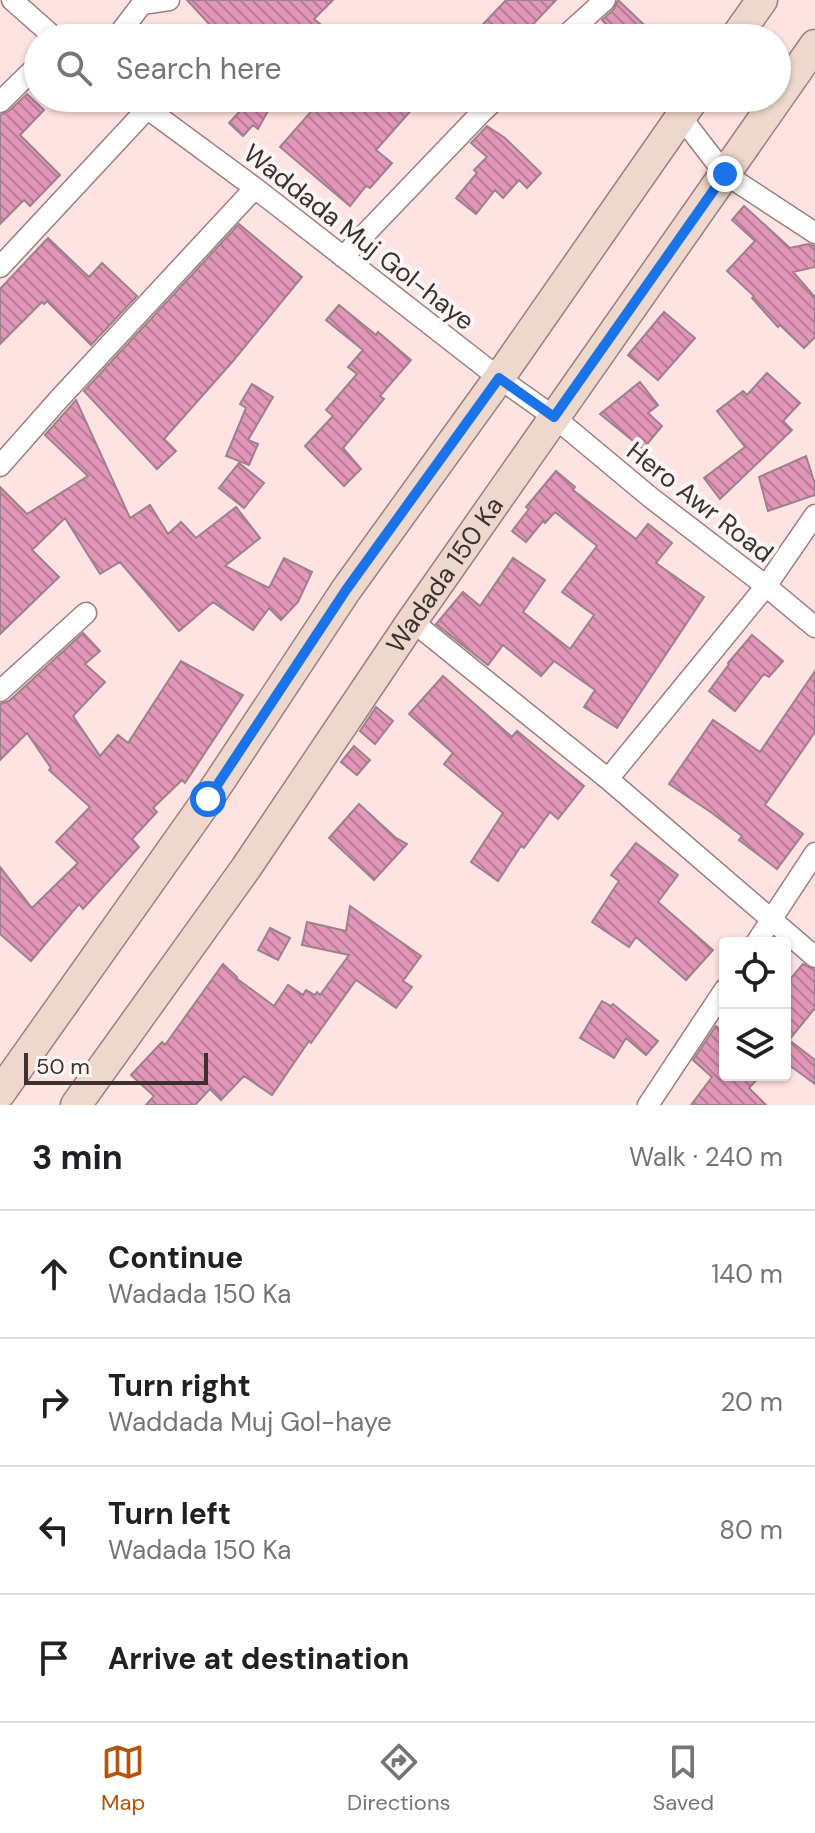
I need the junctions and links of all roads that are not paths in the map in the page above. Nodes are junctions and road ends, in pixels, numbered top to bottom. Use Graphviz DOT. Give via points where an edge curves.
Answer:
graph roads {
  1 [pos="12,0"];
  2 [pos="169,0"];
  3 [pos="605,0"];
  4 [pos="762,0"];
  5 [pos="144,2"];
  6 [pos="39,24"];
  7 [pos="127,24"];
  8 [pos="578,24"];
  9 [pos="745,24"];
  10 [pos="815,45"];
  11 [pos="24,79"];
  12 [pos="791,79"];
  13 [pos="0,102"];
  14 [pos="133,112"];
  15 [pos="151,112"];
  16 [pos="482,112"];
  17 [pos="684,112"];
  18 [pos="689,112"];
  19 [pos="768,112"];
  20 [pos="725,174"];
  21 [pos="255,188"];
  22 [pos="815,233"];
  23 [pos="343,257"];
  24 [pos="0,267"];
  25 [pos="499,378"];
  26 [pos="554,417"];
  27 [pos="1,462"];
  28 [pos="815,515"];
  29 [pos="766,586"];
  30 [pos="86,613"];
  31 [pos="412,621"];
  32 [pos="815,627"];
  33 [pos="0,691"];
  34 [pos="608,779"];
  35 [pos="815,853"];
  36 [pos="771,919"];
  37 [pos="760,937"];
  38 [pos="815,957"];
  39 [pos="719,998"];
  40 [pos="0,1093"];
  41 [pos="76,1105"];
  42 [pos="648,1105"];
  1 -- 6 [label="street"];
  2 -- 5 [label="street"];
  3 -- 8 [label="street"];
  4 -- 9 [label="street"];
  5 -- 7 [label="street"];
  10 -- 12 [label="street, Wadada 150 Ka"];
  11 -- 13 [label="street"];
  14 -- 24 [label="street"];
  15 -- 21 [label="street, Waddada Muj Gol-haye"];
  16 -- 23 [label="street"];
  17 -- 25 [label="street"];
  18 -- 20 [label="street"];
  19 -- 20 [label="street, Wadada 150 Ka"];
  20 -- 22 [label="street"];
  20 -- 26 [label="street, Wadada 150 Ka"];
  21 -- 23 [label="street, Waddada Muj Gol-haye"];
  21 -- 27 [label="street"];
  23 -- 25 [label="street, Waddada Muj Gol-haye"];
  25 -- 26 [label="street, Waddada Muj Gol-haye"];
  25 -- 40 [label="street" via="346,590 208,799"];
  26 -- 29 [label="street, Hero Awr Road"];
  26 -- 31 [label="street, Wadada 150 Ka"];
  28 -- 29 [label="street"];
  29 -- 32 [label="street, Hero Awr Road"];
  29 -- 34 [label="street"];
  30 -- 33 [label="street"];
  31 -- 34 [label="street"];
  31 -- 41 [label="street, Wadada 150 Ka" via="246,868"];
  34 -- 36 [label="street"];
  35 -- 36 [label="street"];
  36 -- 37 [label="street"];
  36 -- 38 [label="street"];
  39 -- 42 [label="street"];
}
